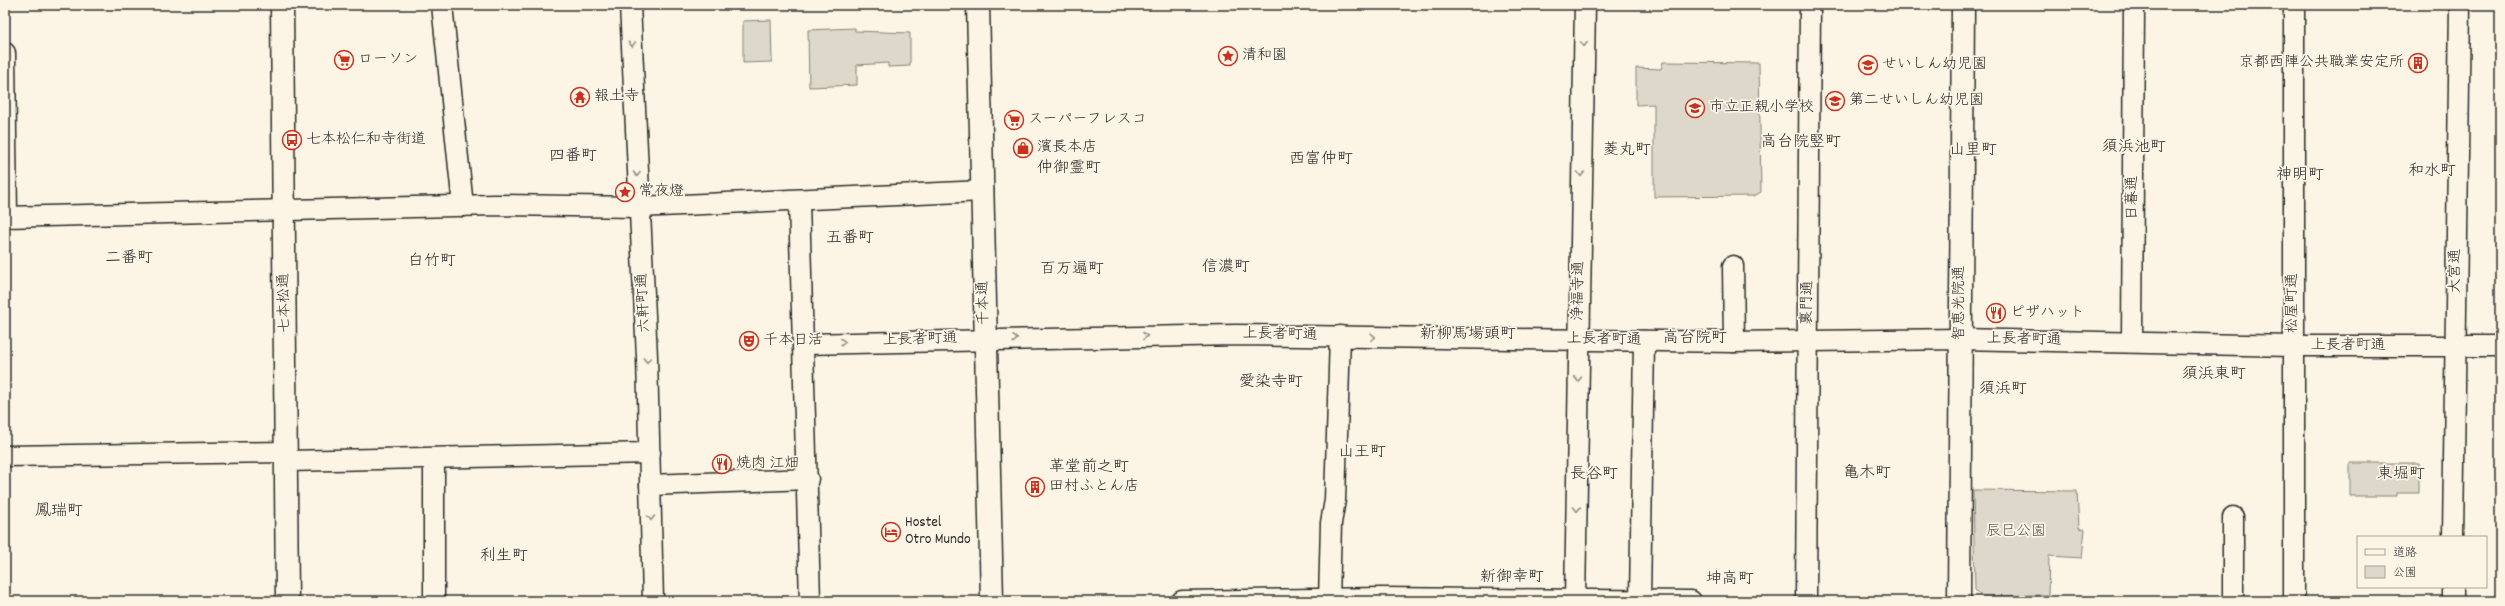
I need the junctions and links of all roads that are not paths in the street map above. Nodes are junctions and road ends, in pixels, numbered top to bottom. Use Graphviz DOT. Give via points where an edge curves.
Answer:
graph roads {
  1 [pos="282,5"];
  2 [pos="442,5"];
  3 [pos="630,5"];
  4 [pos="978,5"];
  5 [pos="1584,5"];
  6 [pos="1810,5"];
  7 [pos="1963,5"];
  8 [pos="2134,5"];
  9 [pos="2294,5"];
  10 [pos="2460,5"];
  11 [pos="5,52"];
  12 [pos="983,191"];
  13 [pos="798,201"];
  14 [pos="463,206"];
  15 [pos="639,207"];
  16 [pos="284,212"];
  17 [pos="6,217"];
  18 [pos="1733,266"];
  19 [pos="1340,336"];
  20 [pos="985,339"];
  21 [pos="1959,339"];
  22 [pos="1579,340"];
  23 [pos="1644,341"];
  24 [pos="1808,341"];
  25 [pos="1734,342"];
  26 [pos="2132,342"];
  27 [pos="804,344"];
  28 [pos="2455,345"];
  29 [pos="2293,346"];
  30 [pos="2500,346"];
  31 [pos="650,453"];
  32 [pos="5,456"];
  33 [pos="286,456"];
  34 [pos="434,458"];
  35 [pos="808,479"];
  36 [pos="650,485"];
  37 [pos="2233,517"];
  38 [pos="2454,536"];
  39 [pos="2453,588"];
  40 [pos="1329,600"];
  41 [pos="1640,600"];
  42 [pos="287,601"];
  43 [pos="434,601"];
  44 [pos="653,601"];
  45 [pos="810,601"];
  46 [pos="992,601"];
  47 [pos="1182,601"];
  48 [pos="1574,601"];
  49 [pos="1691,601"];
  50 [pos="1806,601"];
  51 [pos="1959,601"];
  52 [pos="2233,601"];
  53 [pos="2294,601"];
  54 [pos="2453,601"];
  1 -- 16 [label="street, 七本松通"];
  2 -- 14 [label="street"];
  3 -- 15 [label="street, 六軒町通, one-way"];
  4 -- 12 [label="street, 千本通"];
  5 -- 22 [label="street, 浄福寺通, one-way"];
  6 -- 24 [label="street, 裏門通"];
  7 -- 21 [label="street, 智恵光院通"];
  8 -- 26 [label="street, 日暮通"];
  9 -- 29 [label="street, 松屋町通"];
  10 -- 28 [label="street, 大宮通"];
  11 -- 17 [label="street"];
  12 -- 13 [label="street"];
  12 -- 20 [label="street, 千本通"];
  13 -- 15 [label="street"];
  13 -- 27 [label="street"];
  14 -- 15 [label="street"];
  14 -- 16 [label="street"];
  15 -- 31 [label="street, 六軒町通, one-way"];
  16 -- 17 [label="street"];
  16 -- 33 [label="street, 七本松通"];
  18 -- 25 [label="street"];
  20 -- 19 [label="street, 上長者町通, one-way"];
  19 -- 22 [label="street, 上長者町通, one-way"];
  19 -- 40 [label="street"];
  27 -- 20 [label="street, 上長者町通, one-way"];
  20 -- 46 [label="street, 千本通"];
  21 -- 24 [label="street, 上長者町通"];
  21 -- 26 [label="street, 上長者町通"];
  21 -- 51 [label="street, 智恵光院通"];
  22 -- 23 [label="street, 上長者町通"];
  22 -- 48 [label="street, 浄福寺通, one-way"];
  23 -- 25 [label="street, 上長者町通"];
  23 -- 41 [label="street"];
  24 -- 25 [label="street, 上長者町通"];
  24 -- 50 [label="street, 裏門通"];
  26 -- 29 [label="street, 上長者町通"];
  27 -- 35 [label="street"];
  28 -- 29 [label="street, 上長者町通"];
  28 -- 30 [label="street, 上長者町通"];
  28 -- 38 [label="street, 大宮通"];
  29 -- 53 [label="street, 松屋町通"];
  31 -- 34 [label="street"];
  31 -- 36 [label="street, 六軒町通"];
  32 -- 33 [label="street"];
  33 -- 34 [label="street"];
  33 -- 42 [label="street, 七本松通"];
  34 -- 43 [label="street"];
  35 -- 36 [label="street"];
  35 -- 45 [label="street"];
  36 -- 44 [label="street, 六軒町通, one-way"];
  37 -- 52 [label="street"];
  39 -- 54 [label="street"];
  40 -- 47 [label="street"];
  40 -- 48 [label="street"];
  41 -- 48 [label="street"];
  41 -- 49 [label="street"];
}
